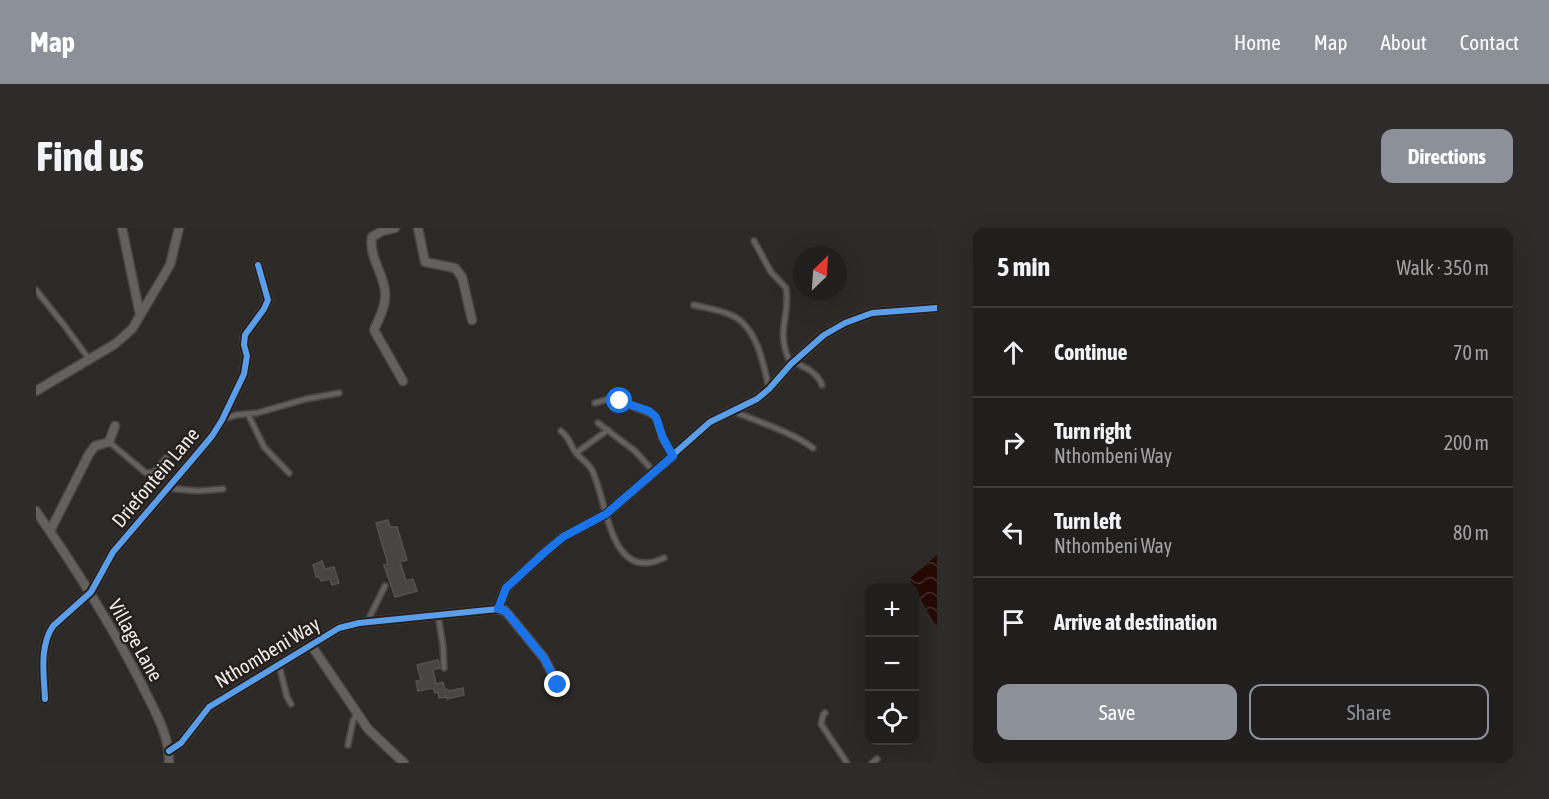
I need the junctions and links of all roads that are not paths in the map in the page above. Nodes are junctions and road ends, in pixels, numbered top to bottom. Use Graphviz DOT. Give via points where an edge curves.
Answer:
graph roads {
  1 [pos="122,228"];
  2 [pos="179,228"];
  3 [pos="395,228"];
  4 [pos="418,228"];
  5 [pos="754,241"];
  6 [pos="258,265"];
  7 [pos="36,290"];
  8 [pos="694,305"];
  9 [pos="937,308"];
  10 [pos="140,315"];
  11 [pos="472,320"];
  12 [pos="89,360"];
  13 [pos="792,363"];
  14 [pos="403,381"];
  15 [pos="822,385"];
  16 [pos="769,389"];
  17 [pos="36,391"];
  18 [pos="339,393"];
  19 [pos="595,403"];
  20 [pos="733,411"];
  21 [pos="248,414"];
  22 [pos="222,420"];
  23 [pos="598,423"];
  24 [pos="115,426"];
  25 [pos="608,430"];
  26 [pos="561,431"];
  27 [pos="109,442"];
  28 [pos="813,448"];
  29 [pos="576,453"];
  30 [pos="673,456"];
  31 [pos="166,458"];
  32 [pos="654,472"];
  33 [pos="289,473"];
  34 [pos="167,488"];
  35 [pos="223,489"];
  36 [pos="36,511"];
  37 [pos="606,514"];
  38 [pos="50,531"];
  39 [pos="664,558"];
  40 [pos="385,586"];
  41 [pos="91,592"];
  42 [pos="498,609"];
  43 [pos="438,615"];
  44 [pos="367,622"];
  45 [pos="311,645"];
  46 [pos="279,665"];
  47 [pos="444,668"];
  48 [pos="558,685"];
  49 [pos="45,699"];
  50 [pos="291,704"];
  51 [pos="357,713"];
  52 [pos="825,713"];
  53 [pos="348,745"];
  54 [pos="169,751"];
  55 [pos="877,759"];
  56 [pos="169,763"];
  57 [pos="404,763"];
  58 [pos="847,763"];
  59 [pos="872,763"];
  1 -- 10 [label="street"];
  2 -- 10 [label="street" via="170,265"];
  3 -- 14 [label="street" via="372,237 370,246 385,299 375,330"];
  4 -- 11 [label="street" via="425,262 455,268 462,277"];
  5 -- 13 [label="lane" via="771,272 786,288 782,334"];
  6 -- 22 [label="street, Driefontein Lane" via="268,300 245,335 244,374"];
  7 -- 12 [label="lane"];
  8 -- 16 [label="lane" via="732,315 745,326 762,357"];
  9 -- 13 [label="street" via="861,315 824,335"];
  10 -- 12 [label="street" via="124,337"];
  12 -- 17 [label="street"];
  13 -- 15 [label="lane" via="817,375"];
  13 -- 16 [label="street"];
  16 -- 20 [label="street"];
  18 -- 21 [label="lane"];
  19 -- 30 [label="lane" via="612,398 653,415"];
  20 -- 28 [label="lane" via="796,436"];
  20 -- 30 [label="street" via="710,422"];
  21 -- 22 [label="lane"];
  21 -- 33 [label="lane" via="264,447"];
  22 -- 34 [label="street, Driefontein Lane"];
  23 -- 25 [label="lane"];
  24 -- 27 [label="street"];
  25 -- 29 [label="lane"];
  25 -- 32 [label="lane"];
  26 -- 29 [label="lane" via="569,437"];
  27 -- 31 [label="lane" via="146,473 154,472"];
  27 -- 38 [label="street" via="92,449"];
  29 -- 37 [label="lane" via="592,471"];
  30 -- 32 [label="street"];
  32 -- 37 [label="street"];
  34 -- 35 [label="lane"];
  34 -- 41 [label="street, Driefontein Lane" via="113,552"];
  36 -- 38 [label="street, Village Lane"];
  37 -- 39 [label="lane" via="614,538 626,556 645,565"];
  37 -- 42 [label="street" via="563,537 544,553 506,588"];
  38 -- 41 [label="street, Village Lane"];
  40 -- 44 [label="lane"];
  41 -- 49 [label="street, Driefontein Lane" via="49,633 44,652"];
  41 -- 54 [label="street, Village Lane" via="151,703"];
  42 -- 43 [label="street, Nthombeni Way"];
  42 -- 48 [label="street" via="508,614 544,658"];
  43 -- 44 [label="street, Nthombeni Way"];
  43 -- 47 [label="lane"];
  44 -- 45 [label="street, Nthombeni Way" via="339,628"];
  45 -- 46 [label="street, Nthombeni Way"];
  45 -- 51 [label="street"];
  46 -- 50 [label="lane"];
  46 -- 54 [label="street, Nthombeni Way" via="209,707 181,743"];
  51 -- 53 [label="lane"];
  51 -- 57 [label="street"];
  52 -- 58 [label="lane" via="821,719 823,728"];
  54 -- 56 [label="street, Village Lane"];
  55 -- 59 [label="lane"];
}
